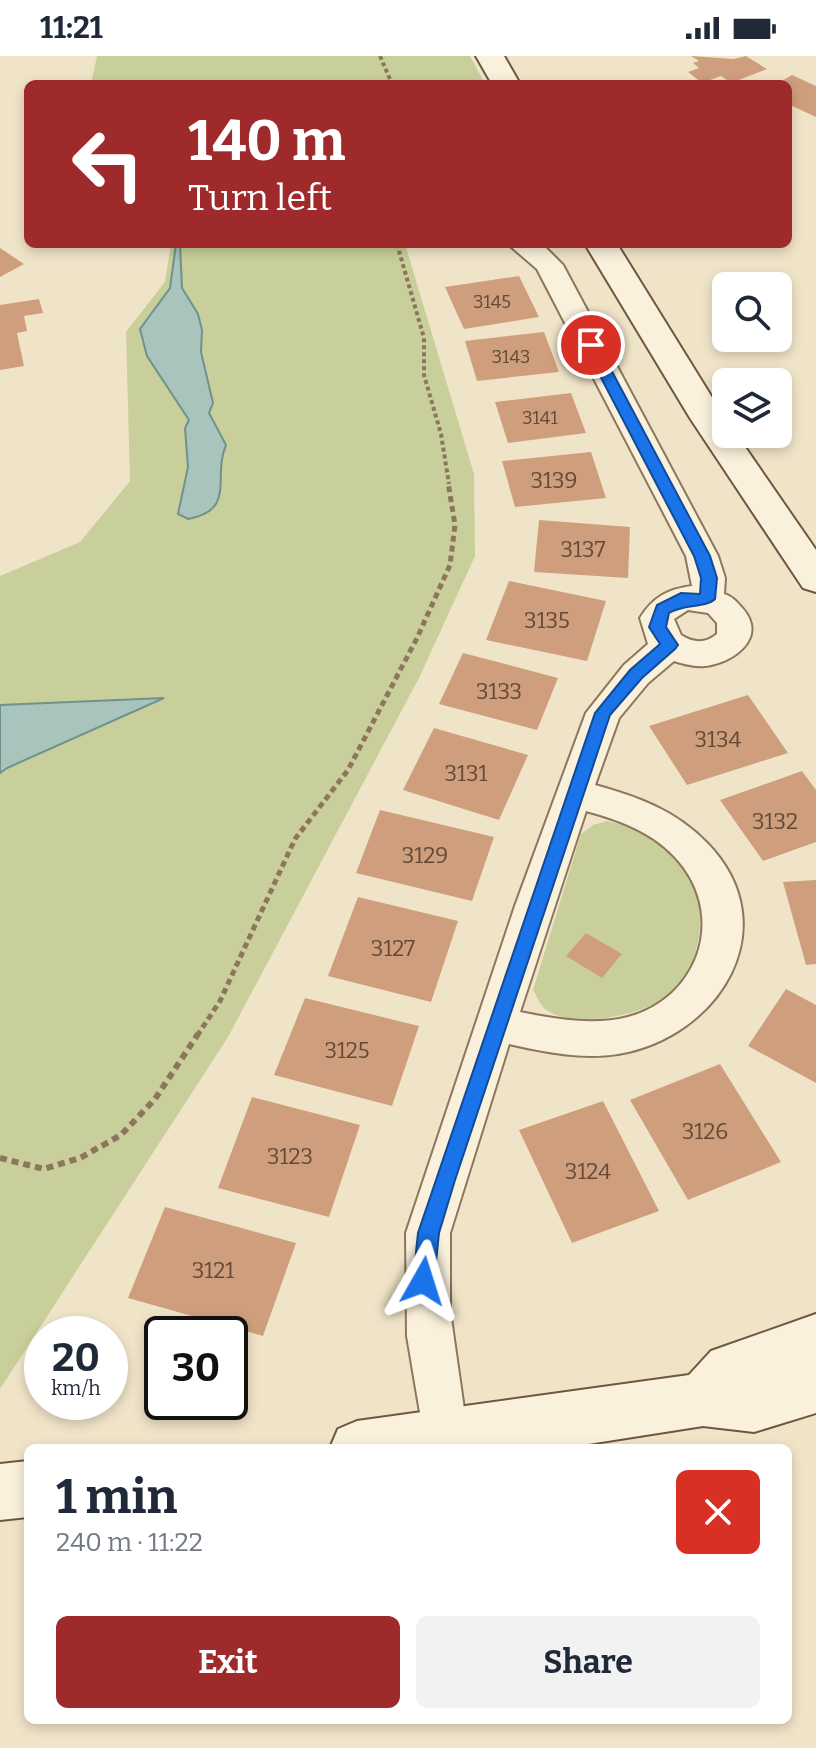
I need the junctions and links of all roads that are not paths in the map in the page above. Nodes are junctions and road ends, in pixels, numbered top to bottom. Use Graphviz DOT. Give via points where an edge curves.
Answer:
graph roads {
  1 [pos="490,56"];
  2 [pos="519,72"];
  3 [pos="529,248"];
  4 [pos="603,248"];
  5 [pos="632,248"];
  6 [pos="712,380"];
  7 [pos="755,448"];
  8 [pos="816,544"];
  9 [pos="816,579"];
  10 [pos="707,599"];
  11 [pos="670,645"];
  12 [pos="573,793"];
  13 [pos="496,1024"];
  14 [pos="816,1340"];
  15 [pos="816,1387"];
  16 [pos="703,1399"];
  17 [pos="445,1437"];
  18 [pos="389,1444"];
  19 [pos="24,1489"];
  20 [pos="0,1492"];
  1 -- 2 [label="street"];
  3 -- 10 [label="street" via="549,265 695,542 709,578"];
  4 -- 9 [label="street" via="716,431"];
  5 -- 6 [label="street"];
  7 -- 8 [label="street"];
  10 -- 11 [label="street" via="681,599 662,609 657,627"];
  10 -- 11 [label="street" via="734,620 736,629 728,645 706,654"];
  11 -- 12 [label="street" via="603,713"];
  12 -- 13 [label="street"];
  12 -- 13 [label="street" via="641,815 695,853 716,884 724,913 724,944 693,1001 666,1021 635,1033 561,1039"];
  13 -- 17 [label="street" via="428,1233 423,1281 427,1334"];
  14 -- 16 [label="street" via="730,1369"];
  15 -- 16 [label="street" via="754,1405"];
  16 -- 17 [label="street"];
  17 -- 18 [label="street"];
  19 -- 20 [label="street"];
}
